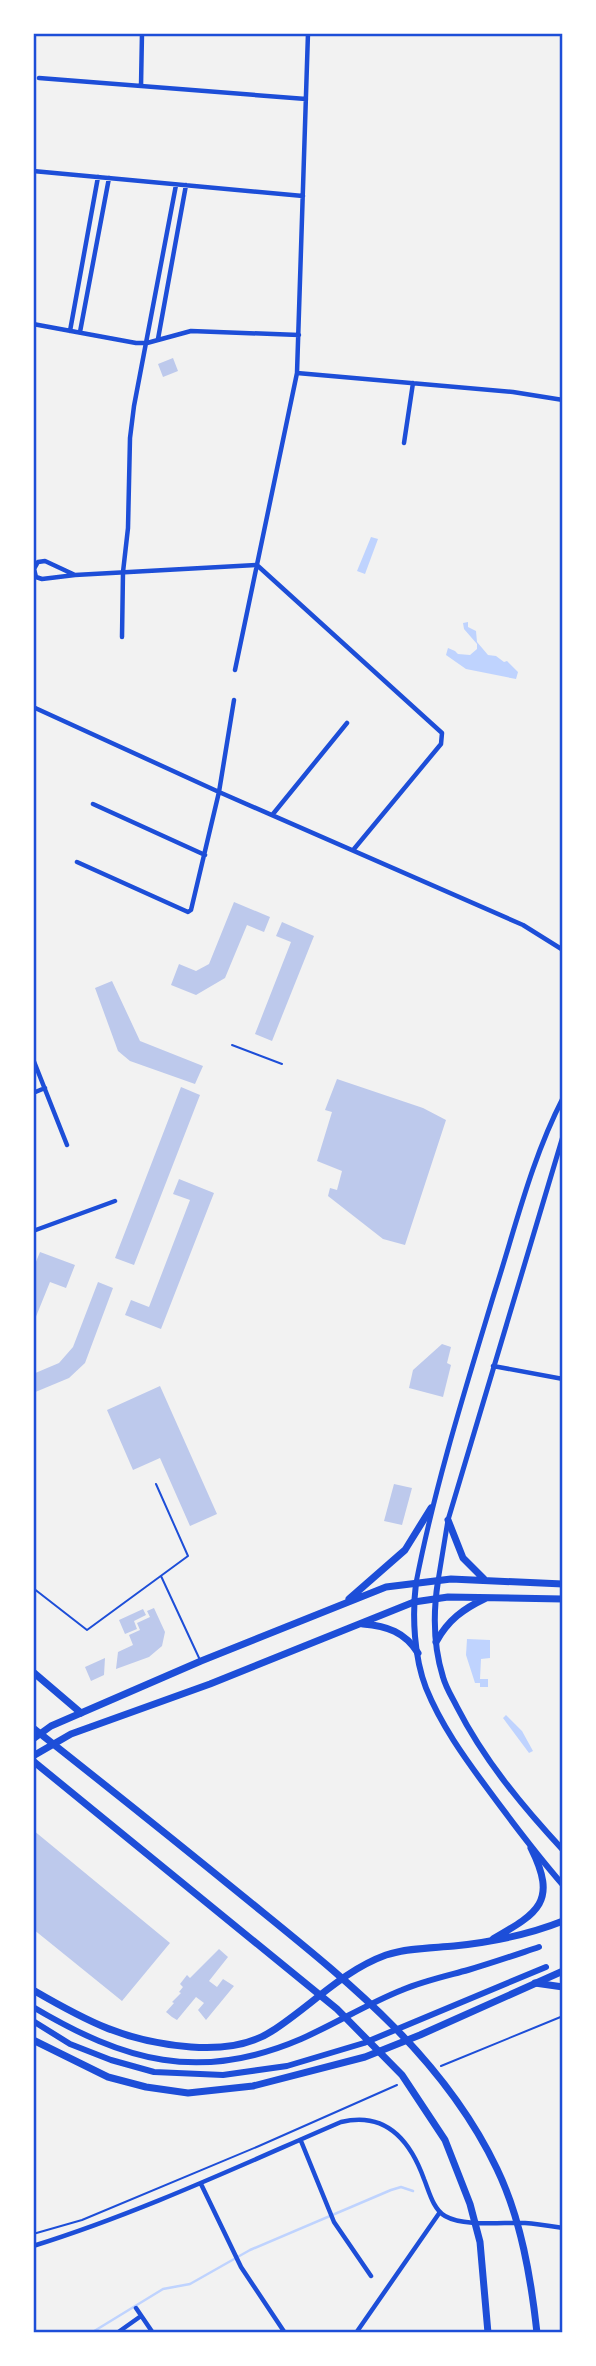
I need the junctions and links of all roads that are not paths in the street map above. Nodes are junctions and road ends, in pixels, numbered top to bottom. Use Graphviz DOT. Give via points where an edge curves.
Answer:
graph roads {
  1 [pos="142,33"];
  2 [pos="308,33"];
  3 [pos="39,78"];
  4 [pos="141,86"];
  5 [pos="306,99"];
  6 [pos="33,171"];
  7 [pos="98,177"];
  8 [pos="109,178"];
  9 [pos="176,185"];
  10 [pos="186,185"];
  11 [pos="303,196"];
  12 [pos="33,324"];
  13 [pos="70,331"];
  14 [pos="80,332"];
  15 [pos="299,335"];
  16 [pos="158,340"];
  17 [pos="147,343"];
  18 [pos="298,373"];
  19 [pos="413,383"];
  20 [pos="563,400"];
  21 [pos="404,443"];
  22 [pos="257,565"];
  23 [pos="123,572"];
  24 [pos="75,575"];
  25 [pos="122,637"];
  26 [pos="235,670"];
  27 [pos="234,700"];
  28 [pos="33,707"];
  29 [pos="347,723"];
  30 [pos="219,792"];
  31 [pos="93,804"];
  32 [pos="273,814"];
  33 [pos="354,849"];
  34 [pos="205,855"];
  35 [pos="77,862"];
  36 [pos="563,950"];
  37 [pos="232,1045"];
  38 [pos="33,1059"];
  39 [pos="282,1064"];
  40 [pos="45,1088"];
  41 [pos="33,1093"];
  42 [pos="563,1098"];
  43 [pos="563,1136"];
  44 [pos="67,1145"];
  45 [pos="115,1201"];
  46 [pos="33,1231"];
  47 [pos="493,1366"];
  48 [pos="563,1379"];
  49 [pos="156,1484"];
  50 [pos="431,1508"];
  51 [pos="448,1520"];
  52 [pos="161,1576"];
  53 [pos="484,1580"];
  54 [pos="438,1581"];
  55 [pos="416,1583"];
  56 [pos="563,1584"];
  57 [pos="33,1588"];
  58 [pos="489,1596"];
  59 [pos="435,1598"];
  60 [pos="563,1599"];
  61 [pos="414,1602"];
  62 [pos="343,1604"];
  63 [pos="360,1624"];
  64 [pos="436,1642"];
  65 [pos="418,1653"];
  66 [pos="201,1661"];
  67 [pos="33,1672"];
  68 [pos="81,1713"];
  69 [pos="33,1728"];
  70 [pos="33,1739"];
  71 [pos="33,1756"];
  72 [pos="33,1762"];
  73 [pos="531,1848"];
  74 [pos="563,1850"];
  75 [pos="563,1885"];
  76 [pos="563,1922"];
  77 [pos="489,1941"];
  78 [pos="539,1947"];
  79 [pos="546,1967"];
  80 [pos="563,1971"];
  81 [pos="535,1983"];
  82 [pos="563,1987"];
  83 [pos="33,1990"];
  84 [pos="33,2007"];
  85 [pos="33,2021"];
  86 [pos="33,2040"];
  87 [pos="300,2140"];
  88 [pos="201,2184"];
  89 [pos="440,2212"];
  90 [pos="563,2228"];
  91 [pos="33,2246"];
  92 [pos="371,2276"];
  93 [pos="136,2308"];
  94 [pos="141,2316"];
  95 [pos="117,2333"];
  96 [pos="153,2333"];
  97 [pos="285,2333"];
  98 [pos="356,2333"];
  99 [pos="488,2333"];
  100 [pos="537,2333"];
  1 -- 4 [label="street"];
  2 -- 5 [label="street"];
  3 -- 4 [label="street"];
  4 -- 5 [label="street"];
  5 -- 11 [label="street"];
  6 -- 7 [label="street"];
  7 -- 8 [label="street"];
  7 -- 13 [label="street"];
  8 -- 9 [label="street"];
  8 -- 14 [label="street"];
  9 -- 10 [label="street"];
  9 -- 17 [label="street"];
  10 -- 11 [label="street"];
  10 -- 16 [label="street"];
  11 -- 15 [label="street"];
  12 -- 13 [label="street"];
  13 -- 14 [label="street"];
  14 -- 17 [label="street"];
  15 -- 16 [label="street" via="191,331"];
  15 -- 18 [label="street"];
  16 -- 17 [label="street"];
  17 -- 23 [label="street" via="130,438"];
  18 -- 19 [label="street"];
  18 -- 22 [label="street"];
  19 -- 20 [label="street"];
  19 -- 21 [label="street"];
  22 -- 23 [label="street"];
  22 -- 26 [label="street"];
  22 -- 33 [label="street" via="442,733 441,744"];
  23 -- 24 [label="street"];
  23 -- 25 [label="street"];
  24 -- 24 [label="street" via="42,579 34,569 45,561"];
  27 -- 30 [label="street"];
  28 -- 30 [label="street"];
  29 -- 32 [label="street"];
  30 -- 32 [label="street"];
  30 -- 34 [label="street"];
  31 -- 34 [label="street"];
  32 -- 33 [label="street"];
  33 -- 36 [label="street" via="523,925"];
  34 -- 35 [label="street" via="188,912"];
  37 -- 39 [label="lane"];
  38 -- 40 [label="street"];
  40 -- 41 [label="street"];
  40 -- 44 [label="street"];
  42 -- 50 [label="main road" via="533,1168"];
  43 -- 47 [label="main road"];
  45 -- 46 [label="street"];
  47 -- 48 [label="street"];
  47 -- 51 [label="main road"];
  49 -- 52 [label="lane" via="188,1556"];
  50 -- 55 [label="main road"];
  50 -- 62 [label="highway" via="405,1550"];
  51 -- 53 [label="highway" via="463,1558"];
  51 -- 54 [label="main road"];
  52 -- 57 [label="lane" via="87,1630"];
  52 -- 66 [label="lane"];
  53 -- 54 [label="highway"];
  53 -- 56 [label="highway"];
  54 -- 55 [label="highway"];
  54 -- 59 [label="main road"];
  55 -- 61 [label="main road"];
  55 -- 62 [label="highway" via="386,1587"];
  58 -- 59 [label="highway"];
  58 -- 60 [label="highway"];
  58 -- 64 [label="highway" via="455,1615"];
  59 -- 61 [label="highway"];
  59 -- 64 [label="main road"];
  61 -- 63 [label="highway"];
  61 -- 65 [label="main road"];
  62 -- 66 [label="highway"];
  63 -- 65 [label="highway" via="399,1632"];
  63 -- 71 [label="highway" via="71,1734"];
  64 -- 74 [label="main road" via="444,1681 467,1727 527,1811"];
  65 -- 73 [label="main road" via="425,1685 456,1746"];
  66 -- 68 [label="highway"];
  67 -- 68 [label="highway"];
  68 -- 70 [label="highway"];
  69 -- 100 [label="highway" via="337,1972 437,2073 488,2150 506,2189 529,2275"];
  72 -- 99 [label="highway" via="337,2008 402,2075 445,2140 470,2204 480,2242"];
  73 -- 75 [label="main road"];
  73 -- 77 [label="highway" via="543,1879 538,1908 526,1921"];
  76 -- 77 [label="highway"];
  77 -- 83 [label="highway" via="395,1952 370,1961 270,2033 215,2049 161,2045 126,2036"];
  78 -- 84 [label="main road" via="400,1990 276,2049 219,2062 158,2060 116,2049"];
  79 -- 85 [label="main road" via="364,2043 287,2066 223,2075 155,2072 111,2060 70,2044"];
  80 -- 81 [label="highway"];
  81 -- 82 [label="highway"];
  81 -- 86 [label="highway" via="365,2057 253,2086 188,2093 146,2087 108,2077"];
  87 -- 88 [label="street"];
  87 -- 89 [label="street" via="353,2119 388,2127 414,2154"];
  87 -- 92 [label="street" via="334,2222"];
  88 -- 91 [label="street"];
  88 -- 97 [label="street" via="241,2267"];
  89 -- 90 [label="street" via="461,2221"];
  89 -- 98 [label="street"];
  93 -- 94 [label="street"];
  94 -- 95 [label="street"];
  94 -- 96 [label="street"];
}
